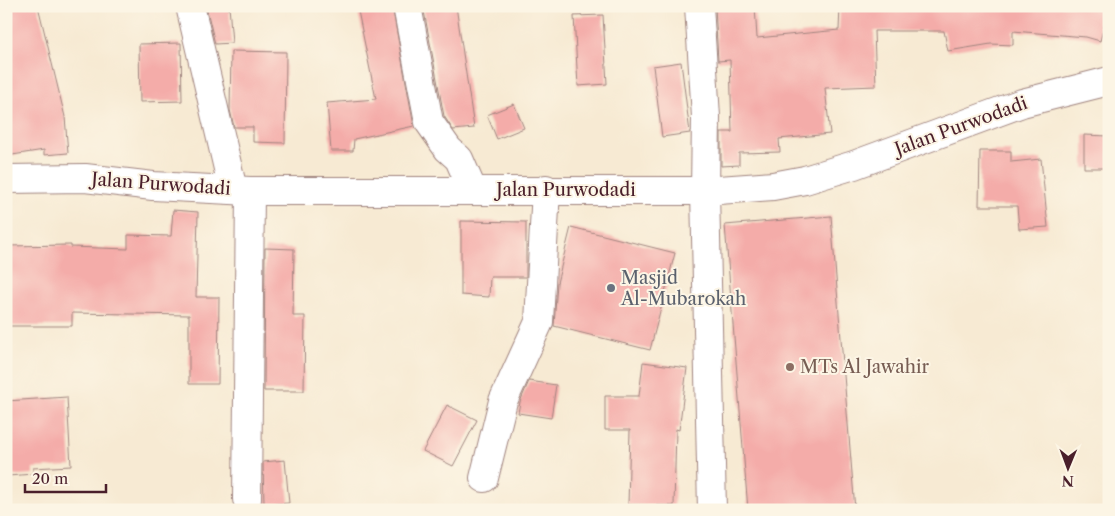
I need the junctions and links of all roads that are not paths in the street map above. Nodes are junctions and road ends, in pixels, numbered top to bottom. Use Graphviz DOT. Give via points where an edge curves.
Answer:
graph roads {
  1 [pos="190,6"];
  2 [pos="407,6"];
  3 [pos="699,6"];
  4 [pos="1109,81"];
  5 [pos="6,179"];
  6 [pos="472,189"];
  7 [pos="242,190"];
  8 [pos="546,190"];
  9 [pos="705,191"];
  10 [pos="484,478"];
  11 [pos="246,499"];
  12 [pos="712,510"];
  1 -- 7 [label="street"];
  2 -- 6 [label="street" via="429,122 463,166"];
  3 -- 9 [label="street" via="706,116"];
  4 -- 9 [label="street, Jalan Purwodadi" via="1022,103 805,180"];
  5 -- 7 [label="street, Jalan Purwodadi" via="85,178 153,186"];
  6 -- 7 [label="street, Jalan Purwodadi"];
  6 -- 8 [label="street, Jalan Purwodadi"];
  7 -- 11 [label="street"];
  8 -- 9 [label="street, Jalan Purwodadi"];
  8 -- 10 [label="street" via="539,322 503,401"];
  9 -- 12 [label="street"];
}
